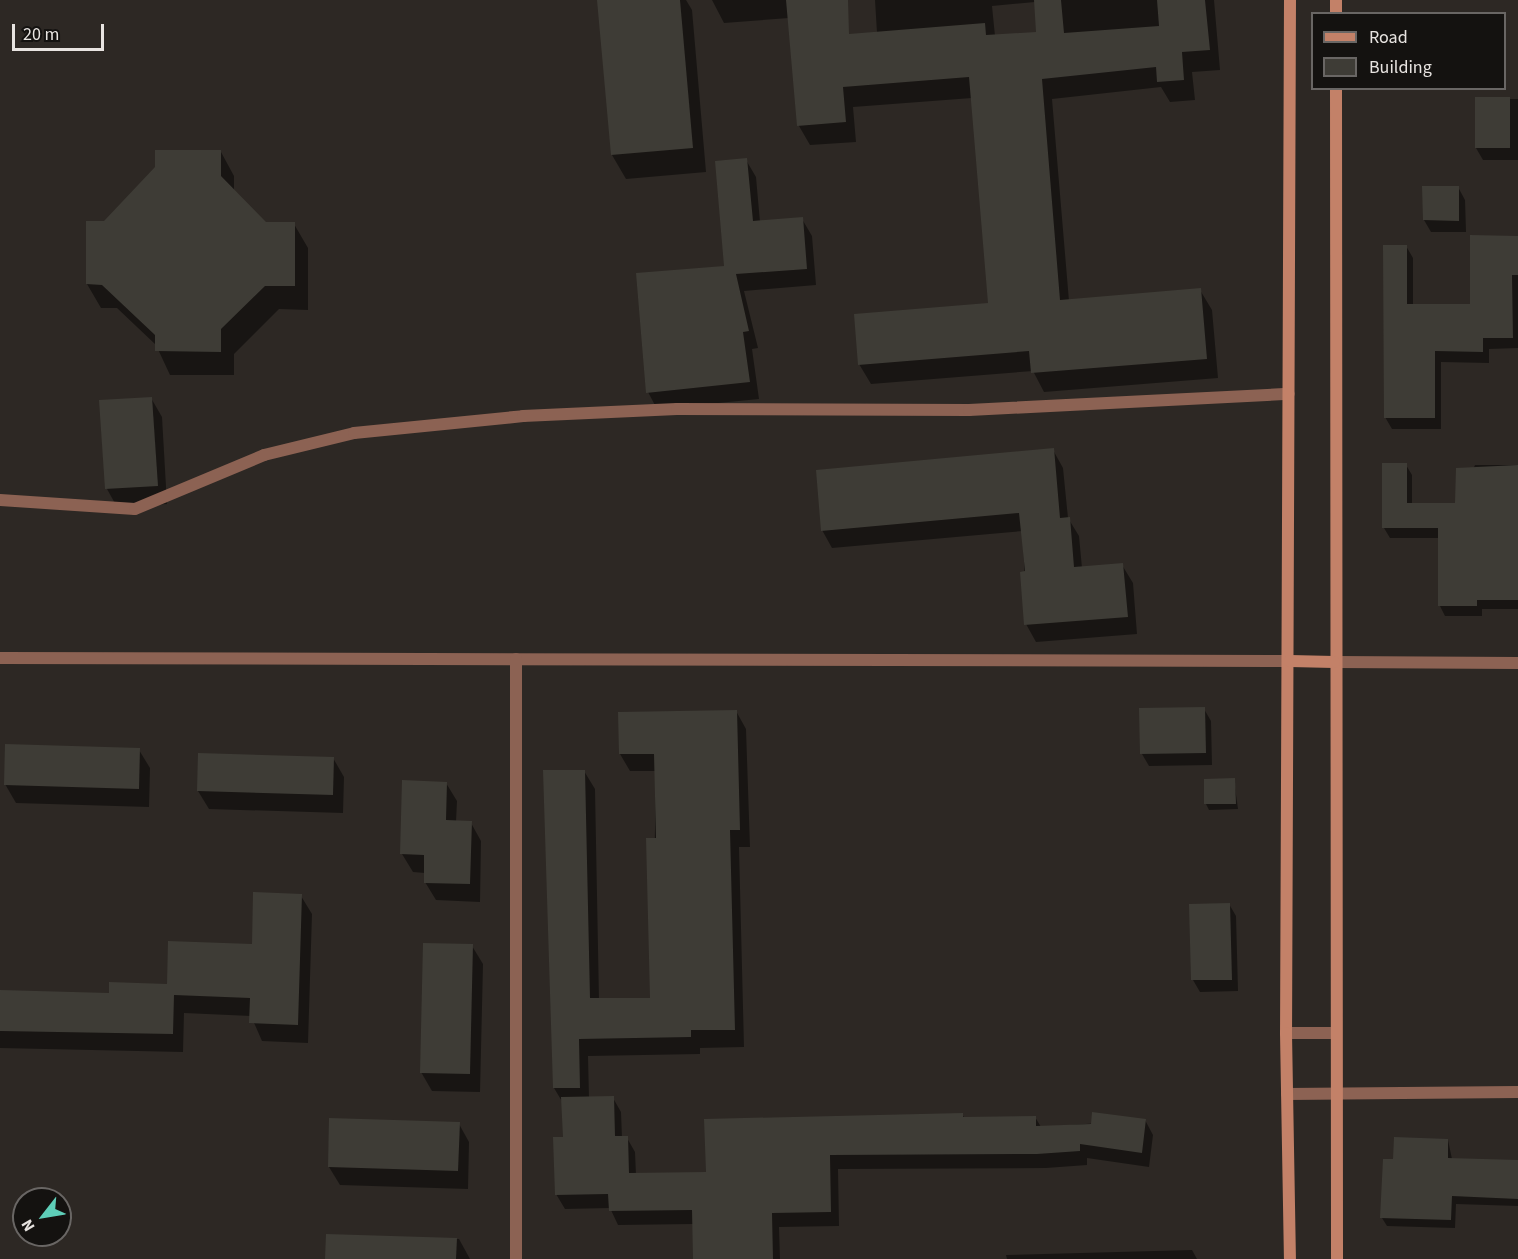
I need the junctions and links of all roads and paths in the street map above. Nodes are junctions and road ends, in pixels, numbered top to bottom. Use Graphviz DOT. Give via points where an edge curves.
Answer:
graph roads {
  1 [pos="1290,0"];
  2 [pos="1336,90"];
  3 [pos="1289,394"];
  4 [pos="0,500"];
  5 [pos="0,658"];
  6 [pos="516,659"];
  7 [pos="1290,661"];
  8 [pos="1334,662"];
  9 [pos="1518,663"];
  10 [pos="1286,1033"];
  11 [pos="1334,1033"];
  12 [pos="1518,1092"];
  13 [pos="1334,1093"];
  14 [pos="1287,1094"];
  15 [pos="516,1259"];
  16 [pos="1290,1259"];
  17 [pos="1336,1259"];
  1 -- 3 [label="main road"];
  2 -- 8 [label="main road"];
  3 -- 4 [label="street" via="969,410 677,409 523,416 354,433 264,455 135,509"];
  3 -- 7 [label="main road"];
  5 -- 6 [label="street"];
  6 -- 7 [label="street"];
  6 -- 15 [label="street"];
  7 -- 8 [label="main road"];
  7 -- 10 [label="main road"];
  8 -- 9 [label="street"];
  8 -- 11 [label="main road"];
  10 -- 11 [label="street"];
  10 -- 14 [label="main road"];
  11 -- 13 [label="main road"];
  12 -- 13 [label="street"];
  13 -- 14 [label="street"];
  13 -- 17 [label="main road"];
  14 -- 16 [label="main road"];
}
